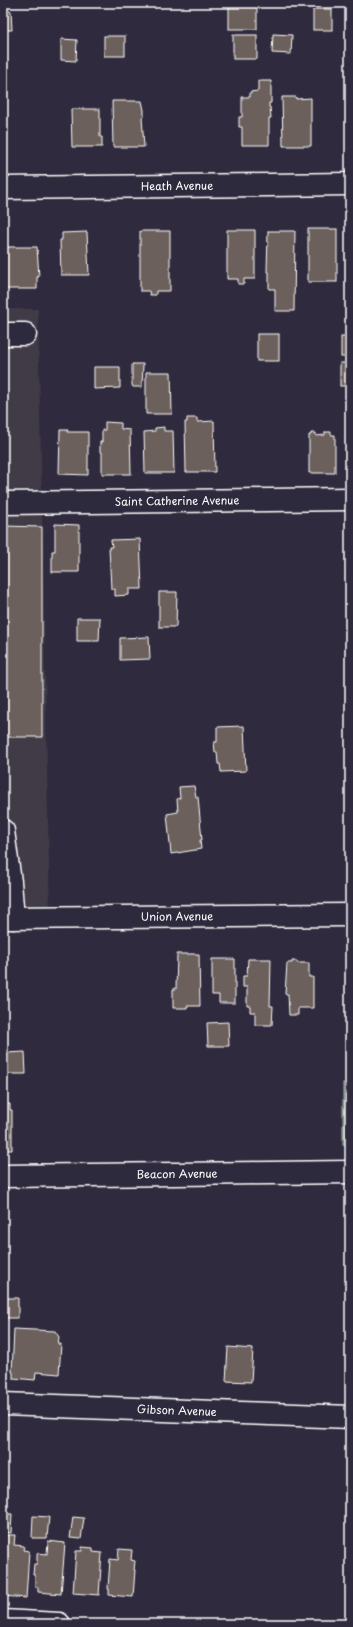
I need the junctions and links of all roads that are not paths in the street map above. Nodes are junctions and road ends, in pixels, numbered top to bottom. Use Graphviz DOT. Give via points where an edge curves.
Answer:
graph roads {
  1 [pos="350,184"];
  2 [pos="3,188"];
  3 [pos="3,334"];
  4 [pos="25,334"];
  5 [pos="350,499"];
  6 [pos="3,503"];
  7 [pos="3,831"];
  8 [pos="350,915"];
  9 [pos="8,918"];
  10 [pos="350,1172"];
  11 [pos="3,1176"];
  12 [pos="3,1404"];
  13 [pos="350,1417"];
  14 [pos="3,1621"];
  15 [pos="59,1624"];
  1 -- 2 [label="street, Heath Avenue"];
  3 -- 4 [label="street"];
  5 -- 6 [label="street, Saint Catherine Avenue"];
  7 -- 9 [label="street" via="10,882"];
  8 -- 9 [label="street, Union Avenue"];
  10 -- 11 [label="street, Beacon Avenue"];
  12 -- 13 [label="street, Gibson Avenue"];
  14 -- 15 [label="street"];
}
